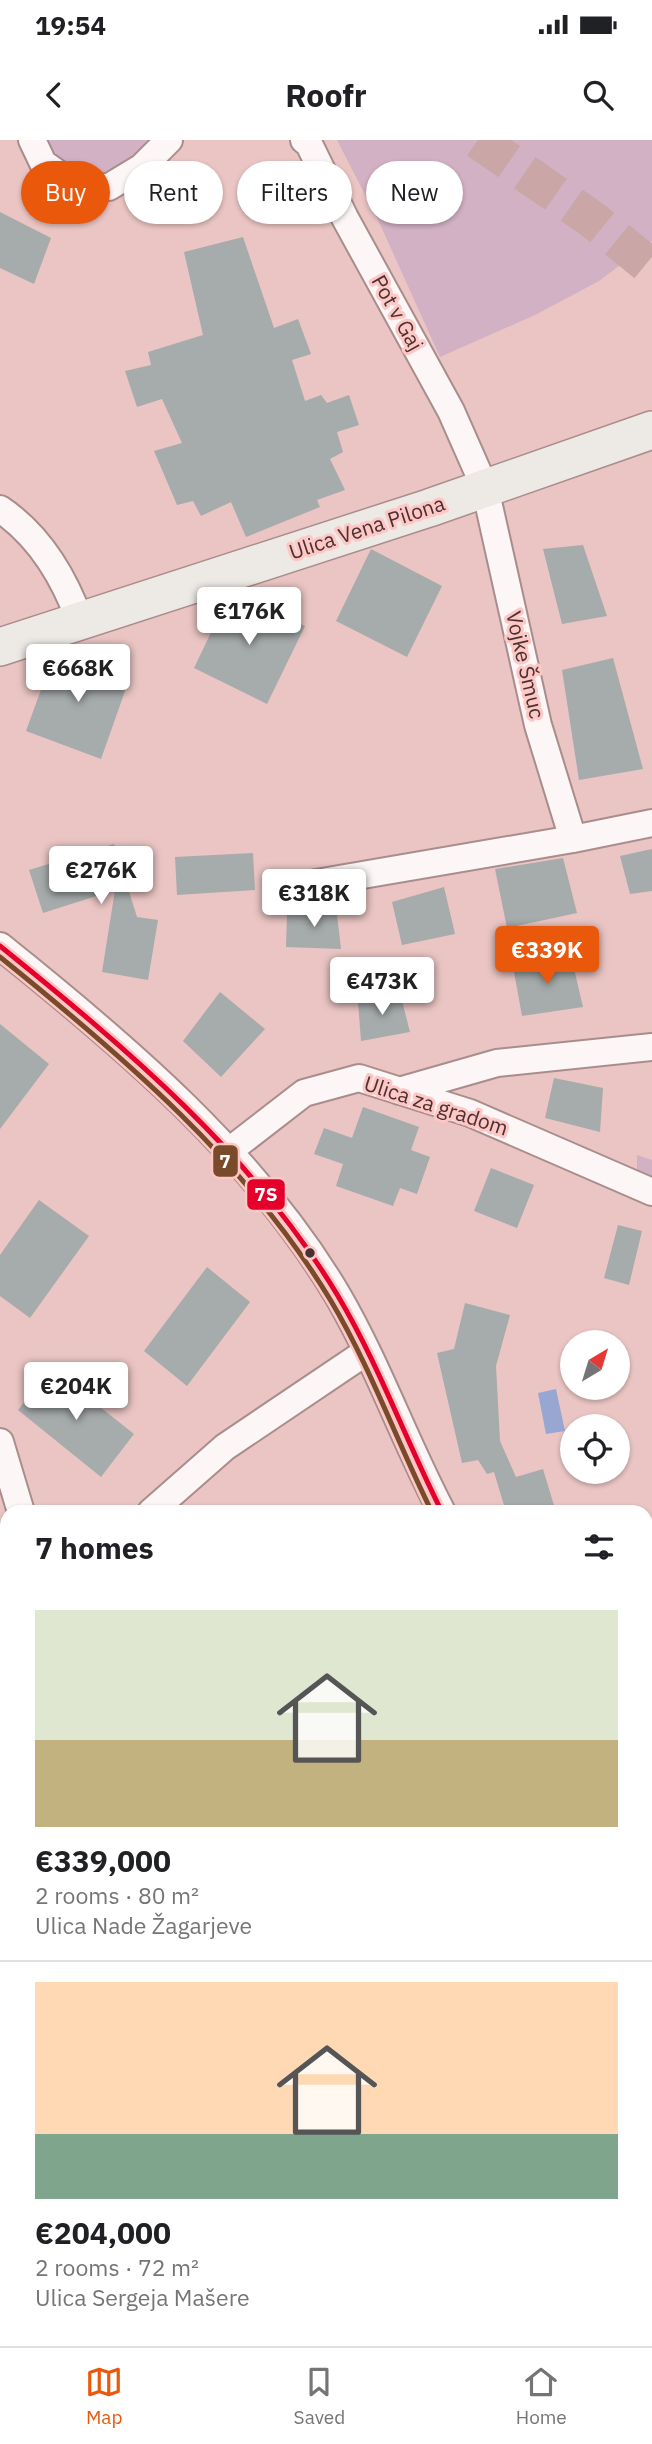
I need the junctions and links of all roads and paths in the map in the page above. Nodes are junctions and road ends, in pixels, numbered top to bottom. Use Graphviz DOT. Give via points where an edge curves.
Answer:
graph roads {
  1 [pos="32,140"];
  2 [pos="169,140"];
  3 [pos="304,140"];
  4 [pos="652,430"];
  5 [pos="485,488"];
  6 [pos="0,509"];
  7 [pos="80,621"];
  8 [pos="0,647"];
  9 [pos="652,823"];
  10 [pos="573,839"];
  11 [pos="316,883"];
  12 [pos="0,946"];
  13 [pos="652,1047"];
  14 [pos="399,1091"];
  15 [pos="229,1151"];
  16 [pos="652,1192"];
  17 [pos="366,1352"];
  18 [pos="0,1442"];
  19 [pos="19,1505"];
  20 [pos="159,1505"];
  21 [pos="439,1505"];
  1 -- 2 [label="street" via="43,163 77,187 109,187 142,167"];
  3 -- 5 [label="street, Pot v Gaj" via="451,411"];
  4 -- 5 [label="street, Ulica Vena Pilona"];
  5 -- 7 [label="street, Ulica Vena Pilona"];
  5 -- 10 [label="street, Vojke Šmuc" via="538,725"];
  6 -- 7 [label="street" via="15,518 50,558"];
  7 -- 8 [label="street, Ulica Vena Pilona"];
  9 -- 10 [label="street"];
  10 -- 11 [label="street"];
  12 -- 15 [label="street" via="131,1057"];
  13 -- 14 [label="street" via="497,1063"];
  14 -- 15 [label="street, Ulica za gradom" via="359,1078 304,1093"];
  14 -- 16 [label="street, Ulica za gradom" via="470,1113"];
  15 -- 17 [label="street" via="296,1231 339,1297"];
  17 -- 20 [label="street" via="225,1447"];
  17 -- 21 [label="street"];
  18 -- 19 [label="street"];
}
